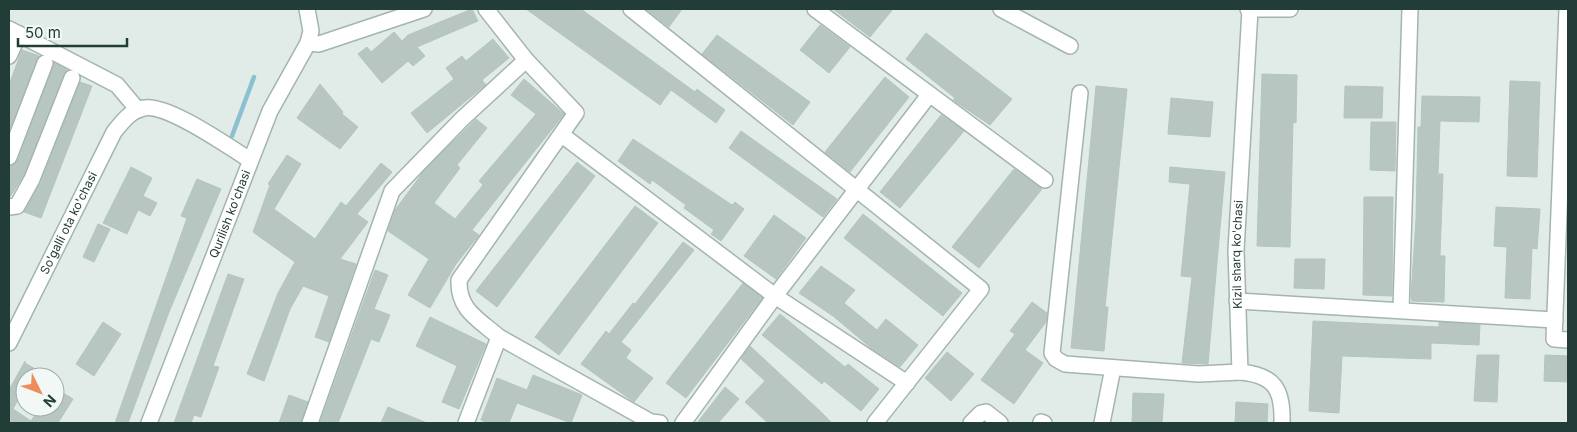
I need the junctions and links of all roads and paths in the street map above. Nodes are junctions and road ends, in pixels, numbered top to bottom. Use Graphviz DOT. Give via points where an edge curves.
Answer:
graph roads {
  1 [pos="307,9"];
  2 [pos="424,9"];
  3 [pos="486,9"];
  4 [pos="631,9"];
  5 [pos="815,9"];
  6 [pos="1001,9"];
  7 [pos="1249,9"];
  8 [pos="1290,9"];
  9 [pos="1410,9"];
  10 [pos="1567,9"];
  11 [pos="14,32"];
  12 [pos="308,42"];
  13 [pos="1070,46"];
  14 [pos="9,56"];
  15 [pos="526,60"];
  16 [pos="45,63"];
  17 [pos="1566,64"];
  18 [pos="72,78"];
  19 [pos="1080,93"];
  20 [pos="929,95"];
  21 [pos="138,110"];
  22 [pos="562,135"];
  23 [pos="9,157"];
  24 [pos="250,160"];
  25 [pos="1045,180"];
  26 [pos="858,190"];
  27 [pos="9,207"];
  28 [pos="1564,229"];
  29 [pos="775,296"];
  30 [pos="1237,301"];
  31 [pos="1401,310"];
  32 [pos="1555,320"];
  33 [pos="499,337"];
  34 [pos="1568,340"];
  35 [pos="9,343"];
  36 [pos="1113,368"];
  37 [pos="1240,372"];
  38 [pos="907,383"];
  39 [pos="149,423"];
  40 [pos="310,423"];
  41 [pos="466,423"];
  42 [pos="654,423"];
  43 [pos="683,423"];
  44 [pos="875,423"];
  45 [pos="971,423"];
  46 [pos="1000,423"];
  47 [pos="1102,423"];
  48 [pos="1282,423"];
  1 -- 12 [label="street, Qurilish ko'chasi" via="311,31"];
  2 -- 12 [label="street" via="319,44"];
  3 -- 15 [label="street"];
  4 -- 26 [label="street"];
  5 -- 20 [label="street"];
  6 -- 13 [label="street"];
  7 -- 8 [label="street, Kizil sharq ko'chasi"];
  7 -- 30 [label="street, Kizil sharq ko'chasi" via="1236,250"];
  9 -- 31 [label="street"];
  10 -- 17 [label="street"];
  11 -- 14 [label="street"];
  11 -- 21 [label="street" via="117,85"];
  12 -- 24 [label="street, Qurilish ko'chasi" via="278,94"];
  15 -- 22 [label="street" via="576,112"];
  15 -- 40 [label="street" via="462,119 392,191"];
  16 -- 23 [label="street"];
  17 -- 28 [label="street"];
  18 -- 27 [label="street" via="32,179 17,206"];
  19 -- 36 [label="street" via="1052,353 1065,364"];
  20 -- 25 [label="street"];
  20 -- 26 [label="street"];
  21 -- 24 [label="street" via="156,108 187,122"];
  21 -- 35 [label="street, So'galli ota ko'chasi" via="124,119 114,132"];
  22 -- 29 [label="street"];
  22 -- 33 [label="street" via="459,280 458,295 468,311"];
  24 -- 39 [label="street, Qurilish ko'chasi"];
  26 -- 29 [label="street"];
  26 -- 38 [label="street" via="981,288"];
  28 -- 32 [label="street"];
  29 -- 38 [label="street"];
  29 -- 43 [label="street"];
  30 -- 31 [label="street"];
  30 -- 37 [label="street, Kizil sharq ko'chasi"];
  31 -- 32 [label="street"];
  32 -- 34 [label="street" via="1554,339"];
  33 -- 41 [label="street"];
  33 -- 42 [label="street"];
  36 -- 37 [label="street" via="1199,374"];
  36 -- 47 [label="street"];
  37 -- 48 [label="street" via="1256,373 1278,390"];
  38 -- 44 [label="street"];
  45 -- 46 [label="street" via="986,412"];
}
